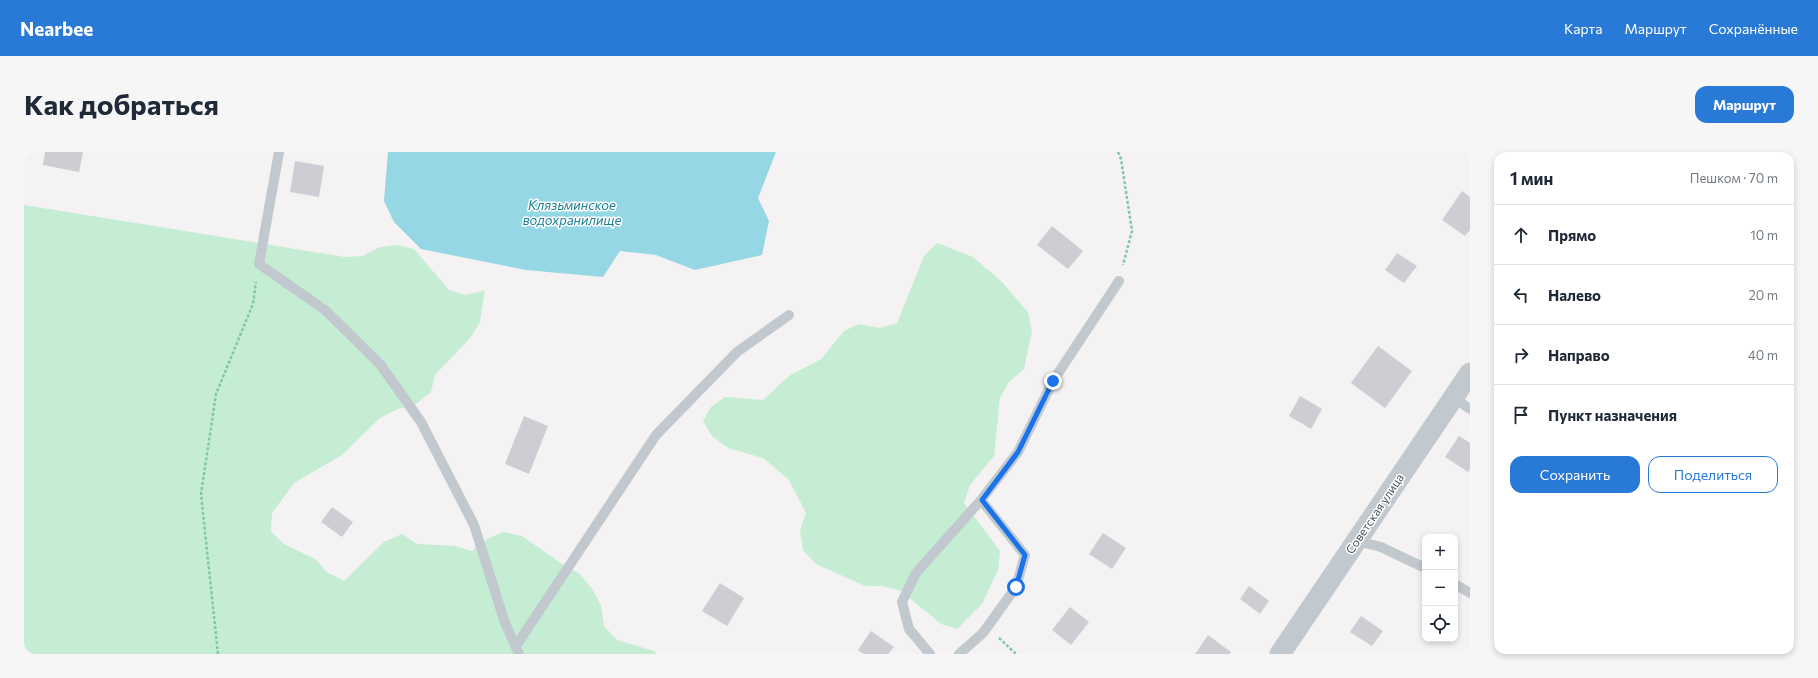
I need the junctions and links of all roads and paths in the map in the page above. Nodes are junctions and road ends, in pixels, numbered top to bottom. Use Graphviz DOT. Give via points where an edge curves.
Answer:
graph roads {
  1 [pos="279,152"];
  2 [pos="1118,152"];
  3 [pos="259,264"];
  4 [pos="1119,281"];
  5 [pos="789,315"];
  6 [pos="1470,374"];
  7 [pos="1462,404"];
  8 [pos="982,500"];
  9 [pos="1357,540"];
  10 [pos="1422,567"];
  11 [pos="1458,586"];
  12 [pos="1470,593"];
  13 [pos="987,626"];
  14 [pos="517,650"];
  15 [pos="218,654"];
  16 [pos="930,654"];
  17 [pos="959,654"];
  18 [pos="1016,654"];
  19 [pos="1280,654"];
  1 -- 3 [label="lane"];
  2 -- 4 [label="path" via="1132,231"];
  3 -- 14 [label="lane" via="325,310 380,364 421,422 474,525 505,623"];
  3 -- 15 [label="path" via="253,304 216,394 201,494"];
  4 -- 8 [label="lane" via="1053,381 1018,452"];
  5 -- 14 [label="lane" via="737,352 656,436"];
  6 -- 7 [label="street, Советская улица"];
  7 -- 9 [label="street, Советская улица"];
  8 -- 13 [label="lane" via="1025,555 1016,587"];
  8 -- 16 [label="lane" via="916,573 902,602 909,630"];
  9 -- 10 [label="lane" via="1381,547"];
  9 -- 19 [label="street, Советская улица"];
  11 -- 12 [label="lane"];
  13 -- 17 [label="lane" via="983,633"];
  13 -- 18 [label="path"];
}
